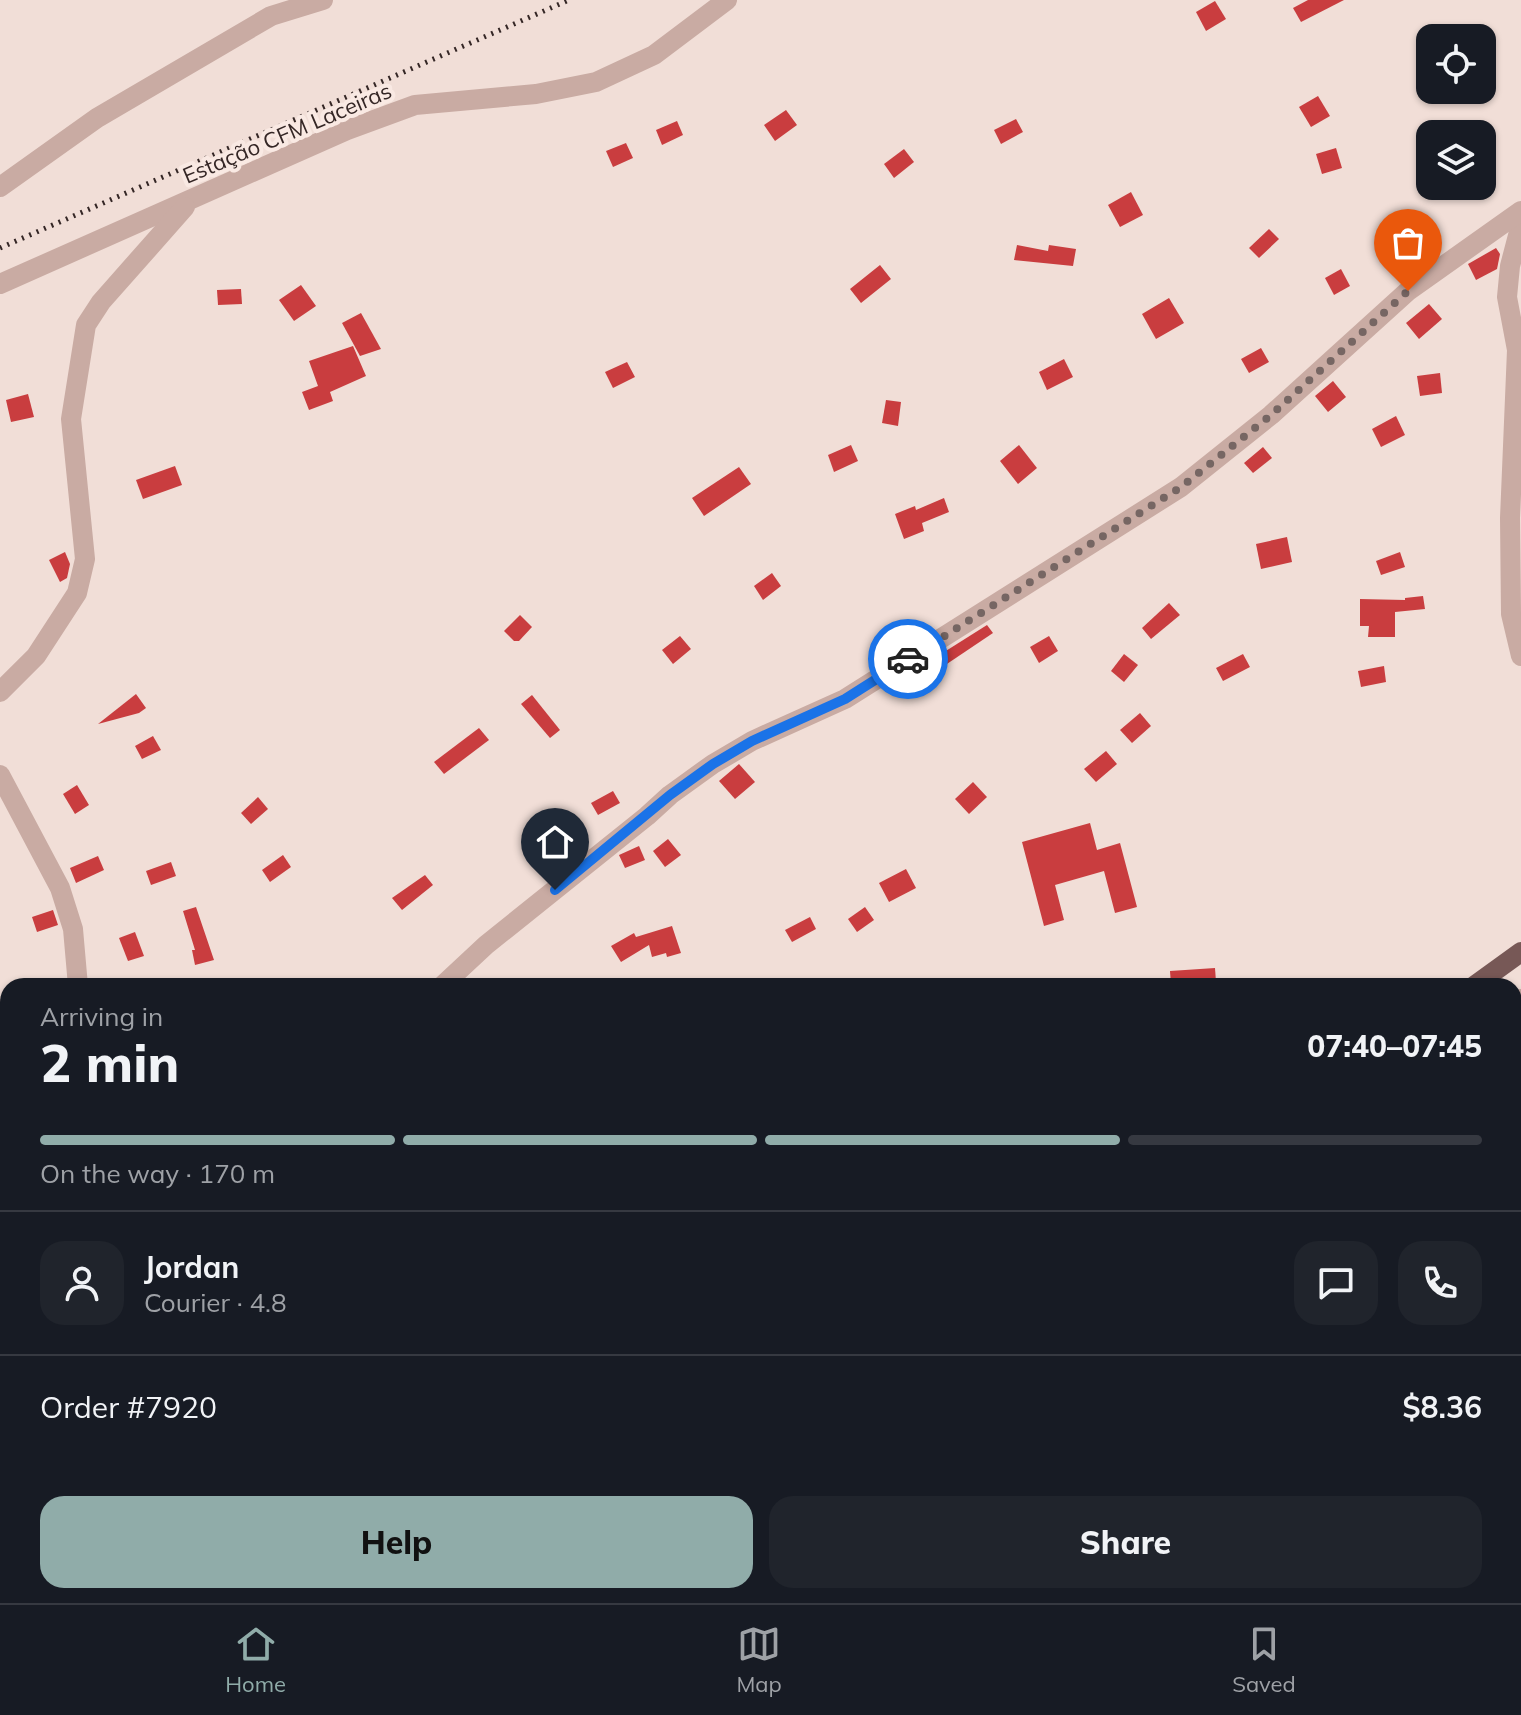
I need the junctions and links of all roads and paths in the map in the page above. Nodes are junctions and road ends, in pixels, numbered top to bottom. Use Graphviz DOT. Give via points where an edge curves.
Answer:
graph roads {
  1 [pos="323,0"];
  2 [pos="727,0"];
  3 [pos="0,187"];
  4 [pos="190,202"];
  5 [pos="1521,211"];
  6 [pos="1521,224"];
  7 [pos="0,284"];
  8 [pos="1521,656"];
  9 [pos="0,692"];
  10 [pos="0,775"];
  11 [pos="1519,956"];
  12 [pos="77,978"];
  13 [pos="451,978"];
  14 [pos="1486,978"];
  1 -- 3 [label="street" via="271,16 97,118"];
  2 -- 4 [label="street, Estação CFM Laceiras" via="654,55 596,82 536,94 415,105"];
  4 -- 7 [label="street, Estação CFM Laceiras"];
  4 -- 9 [label="street" via="86,325 71,419 85,559 77,593 36,656"];
  5 -- 13 [label="street" via="1408,291 1271,415 1181,487 845,699 713,764"];
  6 -- 8 [label="street" via="1507,297 1517,350 1511,614"];
  10 -- 12 [label="street" via="60,888 73,929"];
  11 -- 14 [label="main road"];
}
